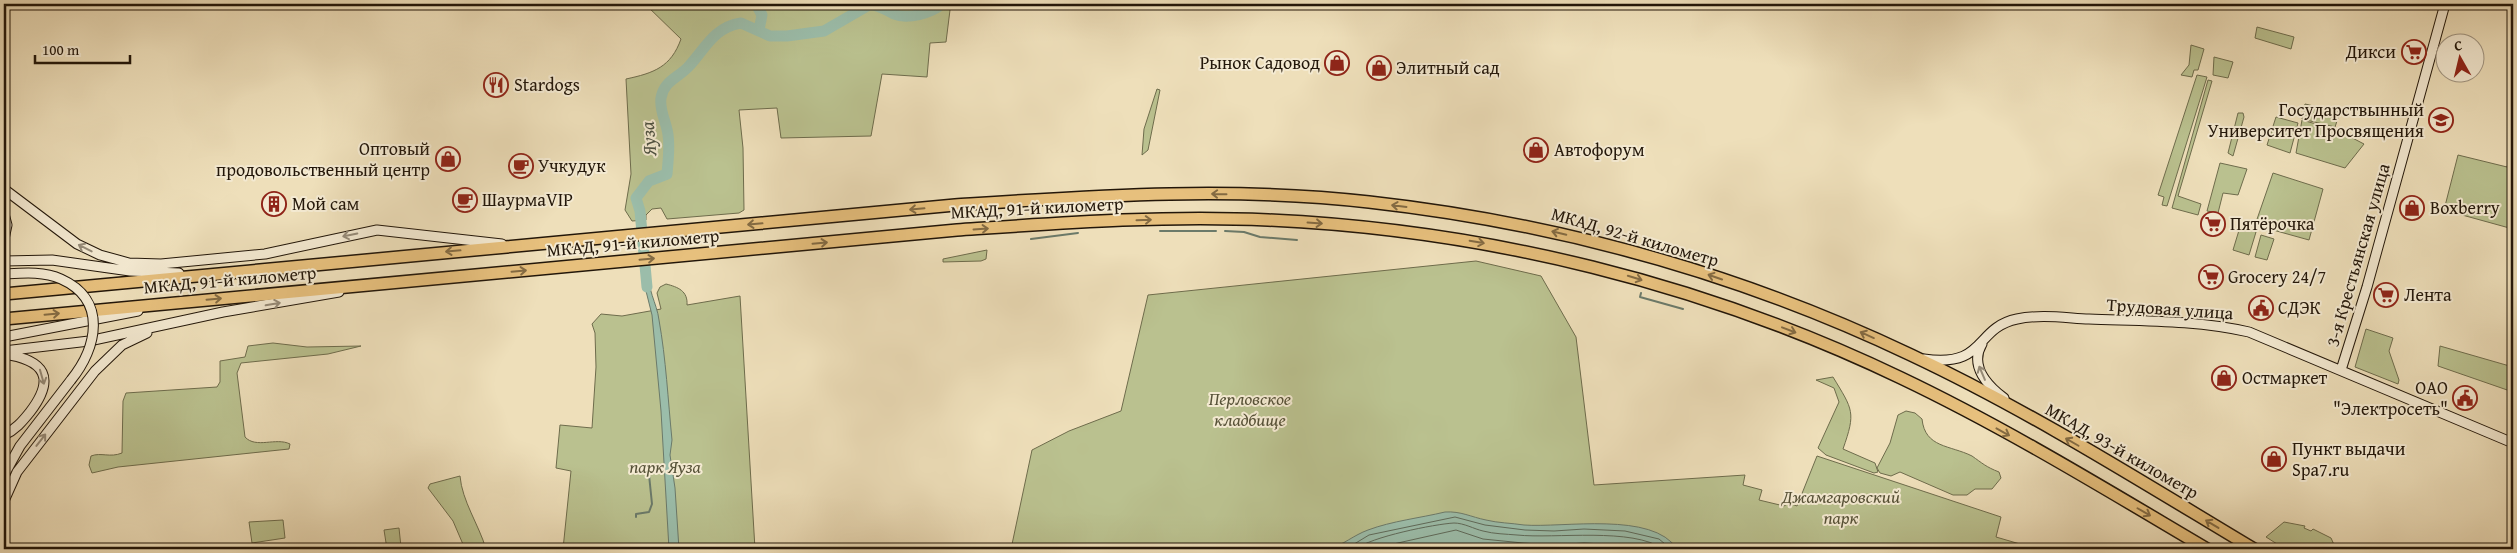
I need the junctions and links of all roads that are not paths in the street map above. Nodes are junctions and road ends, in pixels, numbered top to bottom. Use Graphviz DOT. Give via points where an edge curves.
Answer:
graph roads {
  1 [pos="2445,4"];
  2 [pos="4,189"];
  3 [pos="1268,195"];
  4 [pos="4,214"];
  5 [pos="4,239"];
  6 [pos="519,245"];
  7 [pos="4,261"];
  8 [pos="129,263"];
  9 [pos="92,264"];
  10 [pos="4,274"];
  11 [pos="204,274"];
  12 [pos="401,282"];
  13 [pos="4,294"];
  14 [pos="184,302"];
  15 [pos="4,319"];
  16 [pos="174,324"];
  17 [pos="4,337"];
  18 [pos="1985,340"];
  19 [pos="4,350"];
  20 [pos="4,354"];
  21 [pos="1912,355"];
  22 [pos="2341,370"];
  23 [pos="1972,386"];
  24 [pos="2030,418"];
  25 [pos="4,435"];
  26 [pos="2513,442"];
  27 [pos="4,475"];
  28 [pos="4,501"];
  29 [pos="2208,549"];
  30 [pos="2254,549"];
  1 -- 22 [label="main road, 3-я Крестьянская улица"];
  8 -- 2 [label="main road, one-way" via="100,256 77,244"];
  3 -- 6 [label="highway, МКАД, 91-й километр, one-way" via="1072,198"];
  21 -- 3 [label="highway, МКАД, 92-й километр, one-way" via="1784,301 1700,272 1540,228 1366,201"];
  4 -- 5 [label="main road" via="7,225"];
  6 -- 8 [label="main road, one-way" via="378,230 265,254 161,264"];
  6 -- 11 [label="highway, МКАД, 91-й километр, one-way"];
  7 -- 9 [label="main road" via="52,260"];
  8 -- 9 [label="main road"];
  9 -- 11 [label="main road" via="130,271"];
  10 -- 27 [label="main road, bridge" via="50,275 70,284 86,302 94,322 92,346 82,367 20,446"];
  11 -- 13 [label="highway, МКАД, 91-й километр"];
  14 -- 12 [label="highway, МКАД, 91-й километр, one-way"];
  16 -- 12 [label="main road, one-way" via="222,312"];
  12 -- 29 [label="highway, МКАД, 91-й километр, one-way" via="957,230 1089,221 1267,220 1363,226 1448,237 1614,272 1692,295 1810,338 1961,408"];
  15 -- 14 [label="highway, МКАД, 91-й километр, one-way"];
  14 -- 17 [label="main road"];
  16 -- 19 [label="main road" via="89,340"];
  28 -- 16 [label="main road, one-way" via="26,459 110,356 133,339"];
  18 -- 21 [label="main road, Трудовая улица" via="1965,356 1948,361"];
  18 -- 22 [label="main road, Трудовая улица" via="2002,324 2030,318 2208,325 2249,332"];
  24 -- 18 [label="main road, one-way" via="1986,381 1978,360"];
  20 -- 25 [label="main road, one-way" via="35,362 44,379 40,399 14,430"];
  21 -- 23 [label="highway, МКАД, 92-й километр"];
  22 -- 26 [label="main road, Трудовая улица"];
  23 -- 24 [label="highway, МКАД, 93-й километр"];
  30 -- 24 [label="highway, МКАД, 93-й километр, one-way"];
}
